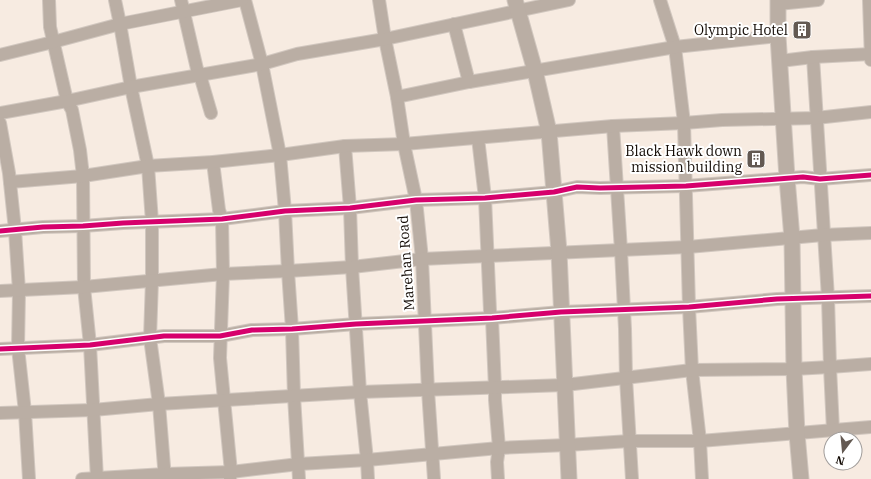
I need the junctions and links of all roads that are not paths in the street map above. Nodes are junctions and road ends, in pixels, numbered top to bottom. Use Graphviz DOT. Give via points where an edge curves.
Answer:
graph roads {
  1 [pos="49,0"];
  2 [pos="115,0"];
  3 [pos="244,0"];
  4 [pos="379,0"];
  5 [pos="569,0"];
  6 [pos="660,0"];
  7 [pos="818,0"];
  8 [pos="869,0"];
  9 [pos="778,2"];
  10 [pos="516,5"];
  11 [pos="182,6"];
  12 [pos="120,24"];
  13 [pos="454,24"];
  14 [pos="778,36"];
  15 [pos="385,39"];
  16 [pos="53,42"];
  17 [pos="675,47"];
  18 [pos="0,54"];
  19 [pos="871,54"];
  20 [pos="813,57"];
  21 [pos="871,60"];
  22 [pos="780,61"];
  23 [pos="262,64"];
  24 [pos="535,71"];
  25 [pos="200,75"];
  26 [pos="469,82"];
  27 [pos="131,87"];
  28 [pos="397,97"];
  29 [pos="67,101"];
  30 [pos="871,112"];
  31 [pos="0,113"];
  32 [pos="211,113"];
  33 [pos="783,118"];
  34 [pos="816,118"];
  35 [pos="684,123"];
  36 [pos="0,124"];
  37 [pos="613,126"];
  38 [pos="548,132"];
  39 [pos="478,138"];
  40 [pos="404,144"];
  41 [pos="345,146"];
  42 [pos="280,155"];
  43 [pos="213,162"];
  44 [pos="148,166"];
  45 [pos="871,175"];
  46 [pos="83,176"];
  47 [pos="6,177"];
  48 [pos="787,178"];
  49 [pos="820,179"];
  50 [pos="686,186"];
  51 [pos="617,188"];
  52 [pos="554,192"];
  53 [pos="485,198"];
  54 [pos="416,200"];
  55 [pos="350,208"];
  56 [pos="285,212"];
  57 [pos="222,219"];
  58 [pos="152,222"];
  59 [pos="83,226"];
  60 [pos="15,230"];
  61 [pos="0,231"];
  62 [pos="871,233"];
  63 [pos="823,235"];
  64 [pos="792,238"];
  65 [pos="688,247"];
  66 [pos="621,251"];
  67 [pos="559,252"];
  68 [pos="487,256"];
  69 [pos="422,259"];
  70 [pos="352,267"];
  71 [pos="288,271"];
  72 [pos="223,274"];
  73 [pos="152,280"];
  74 [pos="84,287"];
  75 [pos="0,291"];
  76 [pos="19,291"];
  77 [pos="871,296"];
  78 [pos="828,298"];
  79 [pos="793,299"];
  80 [pos="689,307"];
  81 [pos="624,310"];
  82 [pos="562,312"];
  83 [pos="492,318"];
  84 [pos="425,320"];
  85 [pos="356,324"];
  86 [pos="292,328"];
  87 [pos="220,336"];
  88 [pos="150,338"];
  89 [pos="90,345"];
  90 [pos="18,348"];
  91 [pos="0,349"];
  92 [pos="871,364"];
  93 [pos="830,367"];
  94 [pos="794,369"];
  95 [pos="692,370"];
  96 [pos="626,378"];
  97 [pos="565,385"];
  98 [pos="495,388"];
  99 [pos="428,390"];
  100 [pos="360,392"];
  101 [pos="294,396"];
  102 [pos="224,401"];
  103 [pos="159,404"];
  104 [pos="93,410"];
  105 [pos="25,412"];
  106 [pos="0,413"];
  107 [pos="871,427"];
  108 [pos="833,430"];
  109 [pos="797,434"];
  110 [pos="630,441"];
  111 [pos="700,441"];
  112 [pos="567,445"];
  113 [pos="499,448"];
  114 [pos="432,454"];
  115 [pos="367,460"];
  116 [pos="299,464"];
  117 [pos="231,475"];
  118 [pos="165,476"];
  119 [pos="97,478"];
  120 [pos="29,479"];
  121 [pos="82,479"];
  122 [pos="299,479"];
  123 [pos="368,479"];
  124 [pos="434,479"];
  125 [pos="498,479"];
  126 [pos="569,479"];
  127 [pos="632,479"];
  128 [pos="702,479"];
  129 [pos="801,479"];
  1 -- 16 [label="street"];
  2 -- 12 [label="street"];
  3 -- 11 [label="street"];
  3 -- 23 [label="street"];
  4 -- 15 [label="street, Marehan Road"];
  5 -- 10 [label="street"];
  6 -- 17 [label="street"];
  7 -- 9 [label="street"];
  8 -- 19 [label="street"];
  9 -- 14 [label="street"];
  10 -- 13 [label="street"];
  10 -- 24 [label="street"];
  11 -- 12 [label="street"];
  11 -- 25 [label="street"];
  12 -- 16 [label="street"];
  12 -- 27 [label="street"];
  13 -- 15 [label="street"];
  13 -- 26 [label="street"];
  14 -- 17 [label="street"];
  14 -- 22 [label="street"];
  15 -- 23 [label="street" via="304,53"];
  15 -- 28 [label="street, Marehan Road"];
  16 -- 18 [label="street"];
  16 -- 29 [label="street"];
  17 -- 24 [label="street"];
  17 -- 35 [label="street"];
  19 -- 20 [label="street"];
  19 -- 21 [label="street"];
  20 -- 22 [label="street"];
  20 -- 34 [label="street"];
  22 -- 33 [label="street"];
  23 -- 25 [label="street"];
  23 -- 42 [label="street"];
  24 -- 26 [label="street"];
  24 -- 38 [label="street"];
  25 -- 27 [label="street"];
  25 -- 32 [label="street"];
  26 -- 28 [label="street"];
  27 -- 29 [label="street"];
  27 -- 44 [label="street"];
  28 -- 40 [label="street, Marehan Road"];
  29 -- 31 [label="street"];
  29 -- 46 [label="street" via="74,117"];
  30 -- 34 [label="street"];
  33 -- 34 [label="street"];
  33 -- 35 [label="street"];
  33 -- 48 [label="street"];
  34 -- 49 [label="street"];
  35 -- 37 [label="street"];
  35 -- 50 [label="street"];
  36 -- 47 [label="street"];
  37 -- 38 [label="street"];
  37 -- 51 [label="street"];
  38 -- 39 [label="street"];
  38 -- 52 [label="street"];
  39 -- 40 [label="street"];
  39 -- 53 [label="street"];
  40 -- 41 [label="street"];
  40 -- 54 [label="street, Marehan Road"];
  41 -- 42 [label="street"];
  41 -- 55 [label="street"];
  42 -- 43 [label="street"];
  42 -- 56 [label="street"];
  43 -- 44 [label="street"];
  43 -- 57 [label="street"];
  44 -- 46 [label="street"];
  44 -- 58 [label="street"];
  45 -- 49 [label="street"];
  46 -- 47 [label="street"];
  46 -- 59 [label="street"];
  47 -- 60 [label="street"];
  48 -- 49 [label="street"];
  48 -- 50 [label="street"];
  48 -- 64 [label="street"];
  49 -- 63 [label="street"];
  50 -- 51 [label="street"];
  50 -- 65 [label="street"];
  51 -- 52 [label="street" via="577,187"];
  51 -- 66 [label="street"];
  52 -- 53 [label="street"];
  52 -- 67 [label="street"];
  53 -- 54 [label="street"];
  53 -- 68 [label="street"];
  54 -- 55 [label="street"];
  54 -- 69 [label="street, Marehan Road"];
  55 -- 56 [label="street"];
  55 -- 70 [label="street"];
  56 -- 57 [label="street"];
  56 -- 71 [label="street"];
  57 -- 58 [label="street"];
  57 -- 72 [label="street"];
  58 -- 59 [label="street"];
  58 -- 73 [label="street"];
  59 -- 60 [label="street"];
  59 -- 74 [label="street"];
  60 -- 61 [label="street"];
  60 -- 76 [label="street"];
  62 -- 63 [label="street"];
  63 -- 64 [label="street"];
  63 -- 78 [label="street"];
  64 -- 65 [label="street"];
  64 -- 79 [label="street"];
  65 -- 66 [label="street"];
  65 -- 80 [label="street"];
  66 -- 67 [label="street"];
  66 -- 81 [label="street"];
  67 -- 68 [label="street"];
  67 -- 82 [label="street"];
  68 -- 69 [label="street"];
  68 -- 83 [label="street"];
  69 -- 70 [label="street"];
  69 -- 84 [label="street, Marehan Road"];
  70 -- 71 [label="street"];
  70 -- 85 [label="street"];
  71 -- 72 [label="street"];
  71 -- 86 [label="street"];
  72 -- 73 [label="street"];
  72 -- 87 [label="street"];
  73 -- 74 [label="street"];
  73 -- 88 [label="street"];
  74 -- 76 [label="street"];
  74 -- 89 [label="street"];
  75 -- 76 [label="street"];
  76 -- 90 [label="street"];
  77 -- 78 [label="street"];
  78 -- 79 [label="street"];
  78 -- 93 [label="street"];
  79 -- 80 [label="street"];
  79 -- 94 [label="street"];
  80 -- 81 [label="street"];
  80 -- 95 [label="street"];
  81 -- 82 [label="street"];
  81 -- 96 [label="street"];
  82 -- 83 [label="street"];
  82 -- 97 [label="street"];
  83 -- 84 [label="street"];
  83 -- 98 [label="street"];
  84 -- 85 [label="street"];
  84 -- 99 [label="street, Marehan Road"];
  85 -- 86 [label="street"];
  85 -- 100 [label="street"];
  86 -- 87 [label="street" via="252,330"];
  86 -- 101 [label="street"];
  87 -- 88 [label="street"];
  87 -- 102 [label="street"];
  88 -- 89 [label="street"];
  88 -- 103 [label="street"];
  89 -- 90 [label="street"];
  89 -- 104 [label="street"];
  90 -- 91 [label="street"];
  90 -- 105 [label="street"];
  92 -- 93 [label="street"];
  93 -- 94 [label="street"];
  93 -- 108 [label="street"];
  94 -- 95 [label="street"];
  94 -- 109 [label="street"];
  95 -- 96 [label="street"];
  95 -- 111 [label="street"];
  96 -- 97 [label="street"];
  96 -- 110 [label="street"];
  97 -- 98 [label="street"];
  97 -- 112 [label="street"];
  98 -- 99 [label="street"];
  98 -- 113 [label="street"];
  99 -- 100 [label="street"];
  99 -- 114 [label="street, Marehan Road"];
  100 -- 101 [label="street"];
  100 -- 115 [label="street"];
  101 -- 102 [label="street"];
  101 -- 116 [label="street"];
  102 -- 103 [label="street"];
  102 -- 117 [label="street"];
  103 -- 104 [label="street"];
  103 -- 118 [label="street"];
  104 -- 105 [label="street"];
  104 -- 119 [label="street"];
  105 -- 106 [label="street"];
  105 -- 120 [label="street"];
  107 -- 108 [label="street"];
  108 -- 109 [label="street"];
  109 -- 111 [label="street"];
  109 -- 129 [label="street"];
  110 -- 111 [label="street"];
  110 -- 112 [label="street"];
  110 -- 127 [label="street"];
  111 -- 128 [label="street"];
  112 -- 113 [label="street"];
  112 -- 126 [label="street"];
  113 -- 114 [label="street"];
  113 -- 125 [label="street" via="496,462"];
  114 -- 115 [label="street"];
  114 -- 124 [label="street, Marehan Road"];
  115 -- 116 [label="street"];
  115 -- 123 [label="street"];
  116 -- 117 [label="street"];
  116 -- 122 [label="street"];
  117 -- 118 [label="street"];
  118 -- 119 [label="street"];
  119 -- 121 [label="street"];
}
